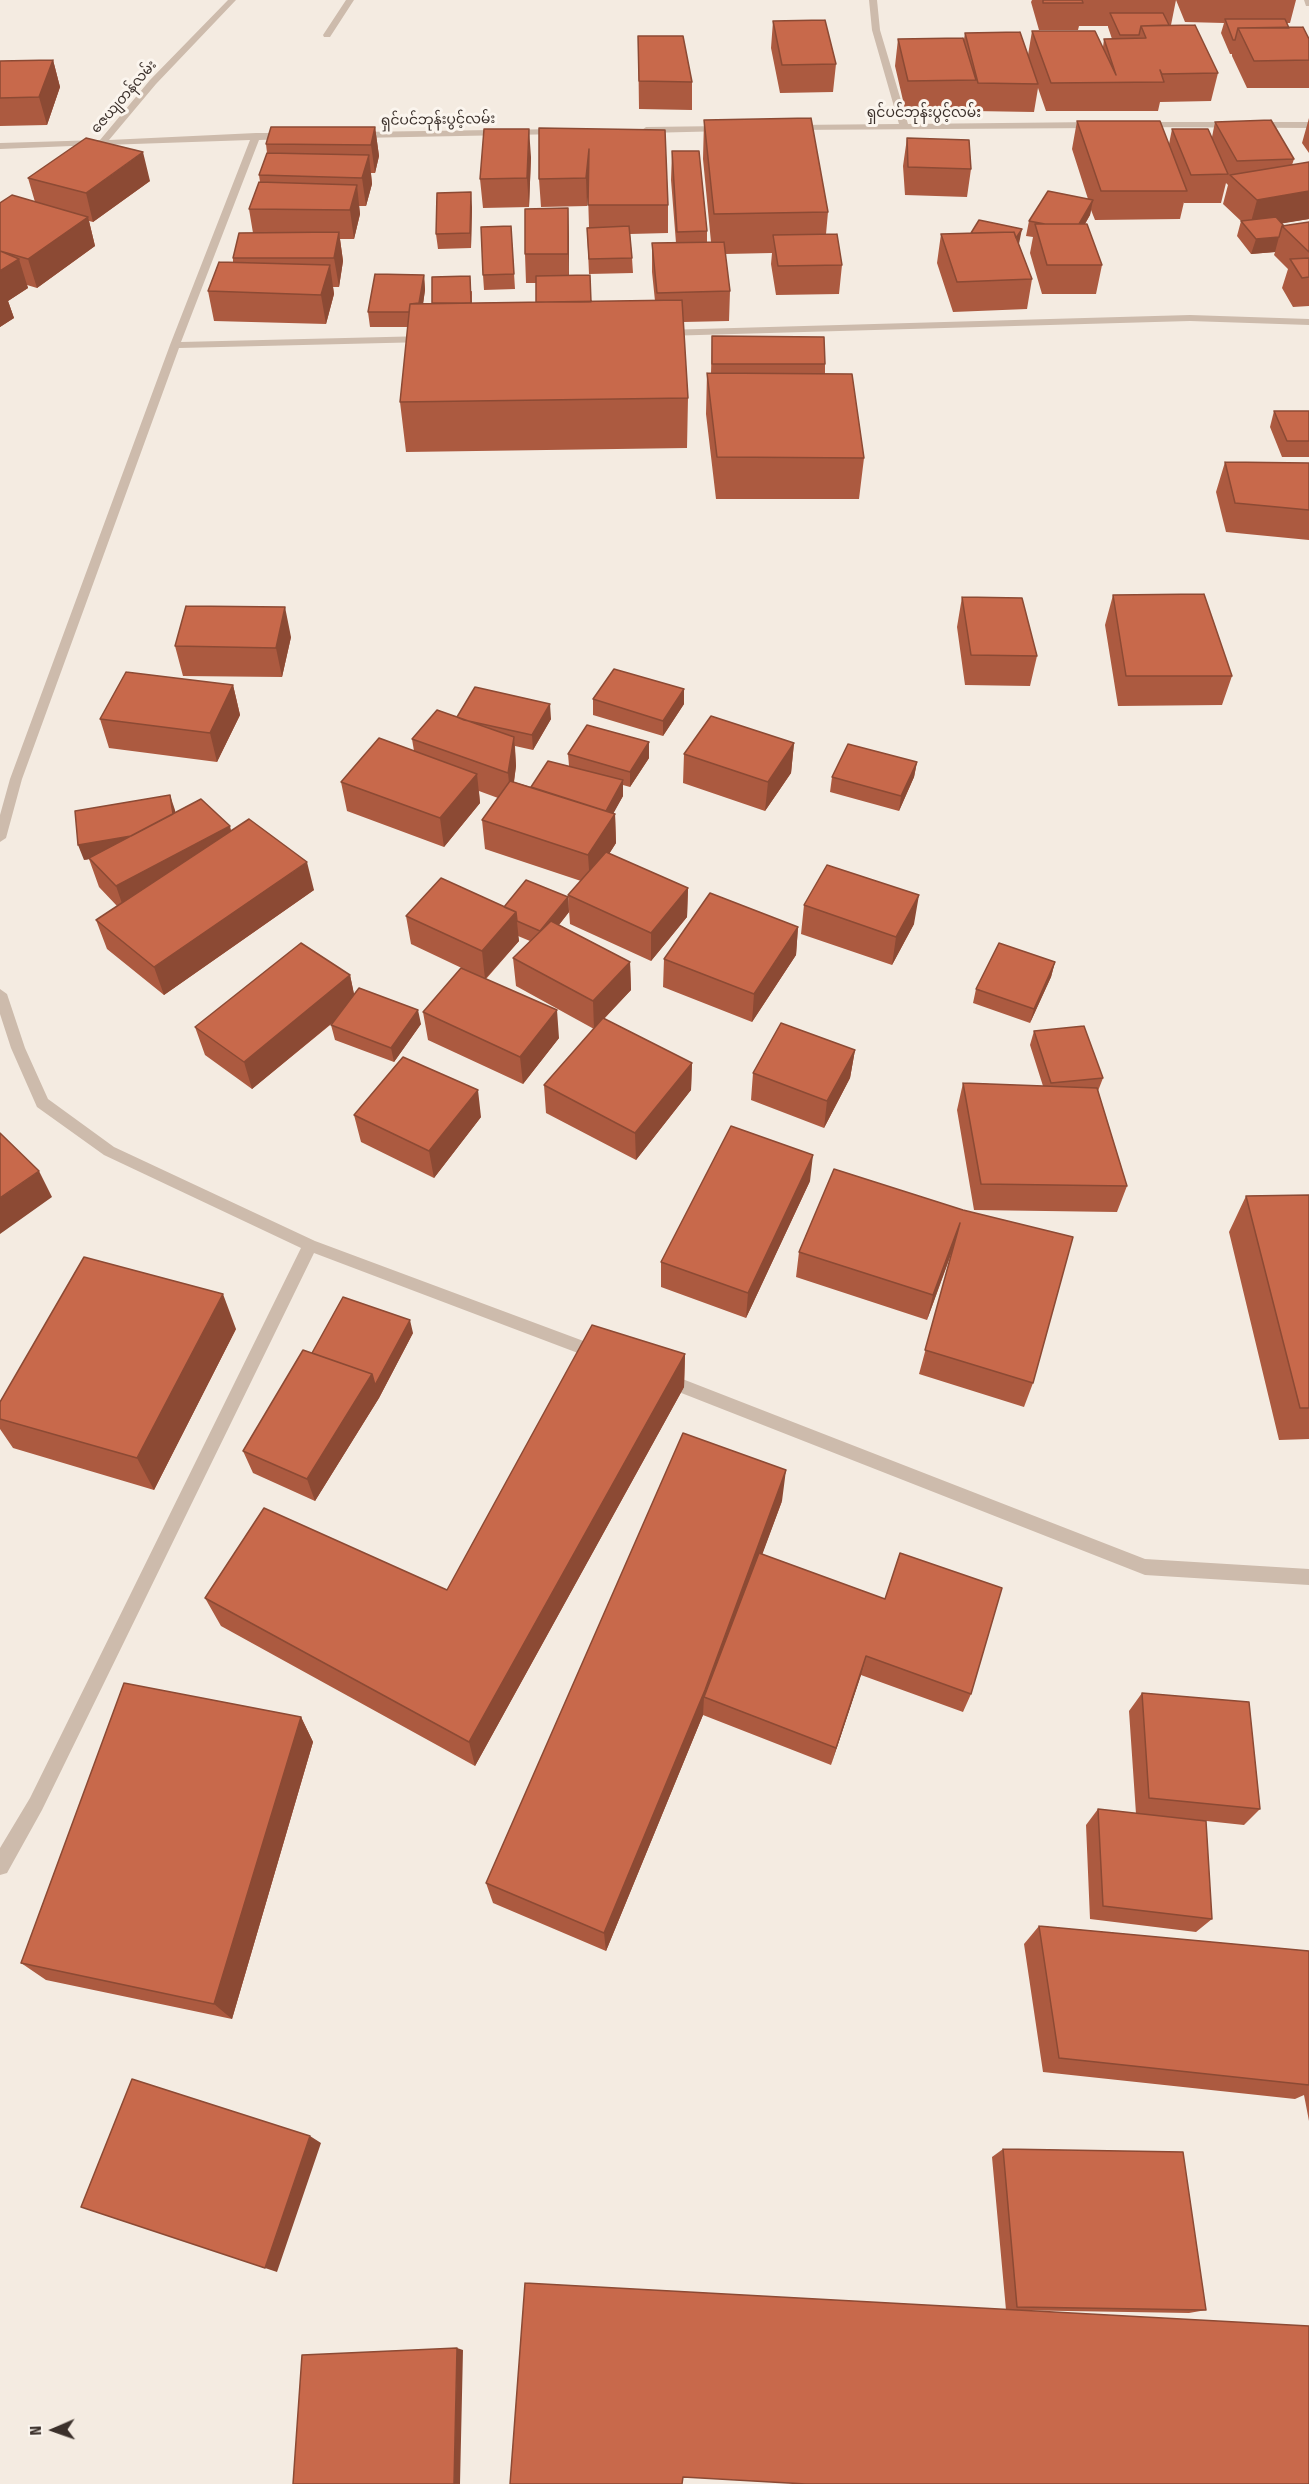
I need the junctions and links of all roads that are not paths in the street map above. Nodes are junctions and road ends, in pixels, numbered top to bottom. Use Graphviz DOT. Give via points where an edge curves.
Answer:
graph roads {
  1 [pos="232,0"];
  2 [pos="350,0"];
  3 [pos="873,0"];
  4 [pos="327,35"];
  5 [pos="1106,125"];
  6 [pos="1130,125"];
  7 [pos="1309,125"];
  8 [pos="904,126"];
  9 [pos="786,128"];
  10 [pos="739,129"];
  11 [pos="633,130"];
  12 [pos="574,131"];
  13 [pos="350,135"];
  14 [pos="256,136"];
  15 [pos="303,136"];
  16 [pos="106,141"];
  17 [pos="0,146"];
  18 [pos="88,155"];
  19 [pos="1309,322"];
  20 [pos="647,333"];
  21 [pos="435,339"];
  22 [pos="175,345"];
  23 [pos="0,837"];
  24 [pos="0,994"];
  25 [pos="310,1245"];
  26 [pos="612,1359"];
  27 [pos="656,1376"];
  28 [pos="1309,1577"];
  29 [pos="0,1866"];
  1 -- 16 [label="street, ဇေယျတန်လမ်း" via="153,82"];
  2 -- 4 [label="street"];
  3 -- 8 [label="street" via="876,30"];
  5 -- 8 [label="street, ရှင်ပင်ဘုန်းပွင့်လမ်း"];
  6 -- 7 [label="street"];
  8 -- 9 [label="street, ရှင်ပင်ဘုန်းပွင့်လမ်း"];
  10 -- 11 [label="street"];
  12 -- 13 [label="street, ရှင်ပင်ဘုန်းပွင့်လမ်း"];
  14 -- 15 [label="street"];
  14 -- 16 [label="street"];
  14 -- 22 [label="street"];
  16 -- 17 [label="street"];
  16 -- 18 [label="street, ဇေယျတန်လမ်း"];
  19 -- 20 [label="street" via="1190,318"];
  21 -- 22 [label="street"];
  22 -- 23 [label="street" via="16,779"];
  24 -- 25 [label="street" via="42,1103 109,1150"];
  25 -- 26 [label="street"];
  25 -- 29 [label="street" via="47,1783"];
  27 -- 28 [label="street" via="1145,1567"];
}
